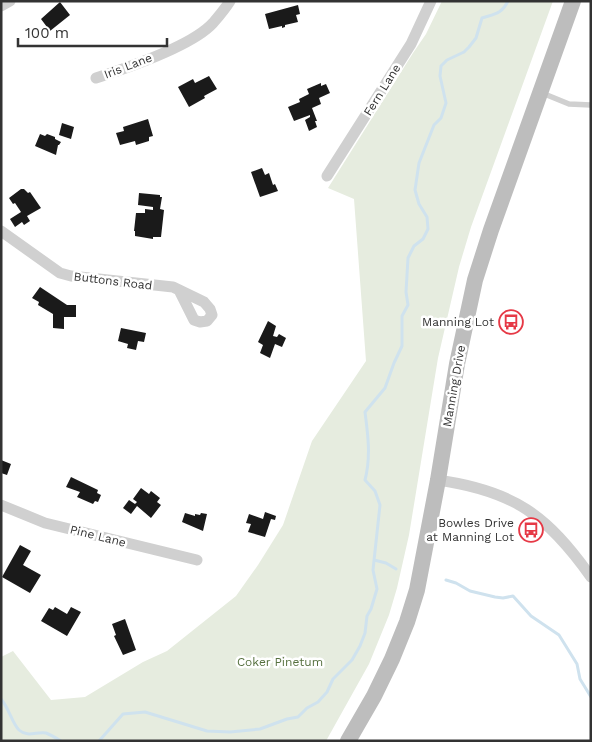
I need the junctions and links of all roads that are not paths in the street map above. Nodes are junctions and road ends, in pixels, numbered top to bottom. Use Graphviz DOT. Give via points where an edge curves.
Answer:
graph roads {
  1 [pos="10,1"];
  2 [pos="230,1"];
  3 [pos="431,1"];
  4 [pos="573,1"];
  5 [pos="1,6"];
  6 [pos="96,78"];
  7 [pos="540,92"];
  8 [pos="591,105"];
  9 [pos="327,176"];
  10 [pos="1,231"];
  11 [pos="179,290"];
  12 [pos="438,480"];
  13 [pos="1,505"];
  14 [pos="197,560"];
  15 [pos="591,577"];
  16 [pos="348,741"];
  1 -- 5 [label="street"];
  2 -- 6 [label="street, Iris Lane" via="213,24 196,36 153,57"];
  3 -- 9 [label="street, Fern Lane" via="411,44"];
  4 -- 7 [label="street, Manning Drive"];
  7 -- 8 [label="lane" via="569,104"];
  7 -- 12 [label="street, Manning Drive" via="474,280"];
  10 -- 11 [label="street, Buttons Road" via="60,273"];
  12 -- 15 [label="street" via="479,488 525,508 557,533"];
  12 -- 16 [label="street, Manning Drive" via="425,554 407,622 374,696"];
  13 -- 14 [label="street, Pine Lane" via="45,523"];
}
